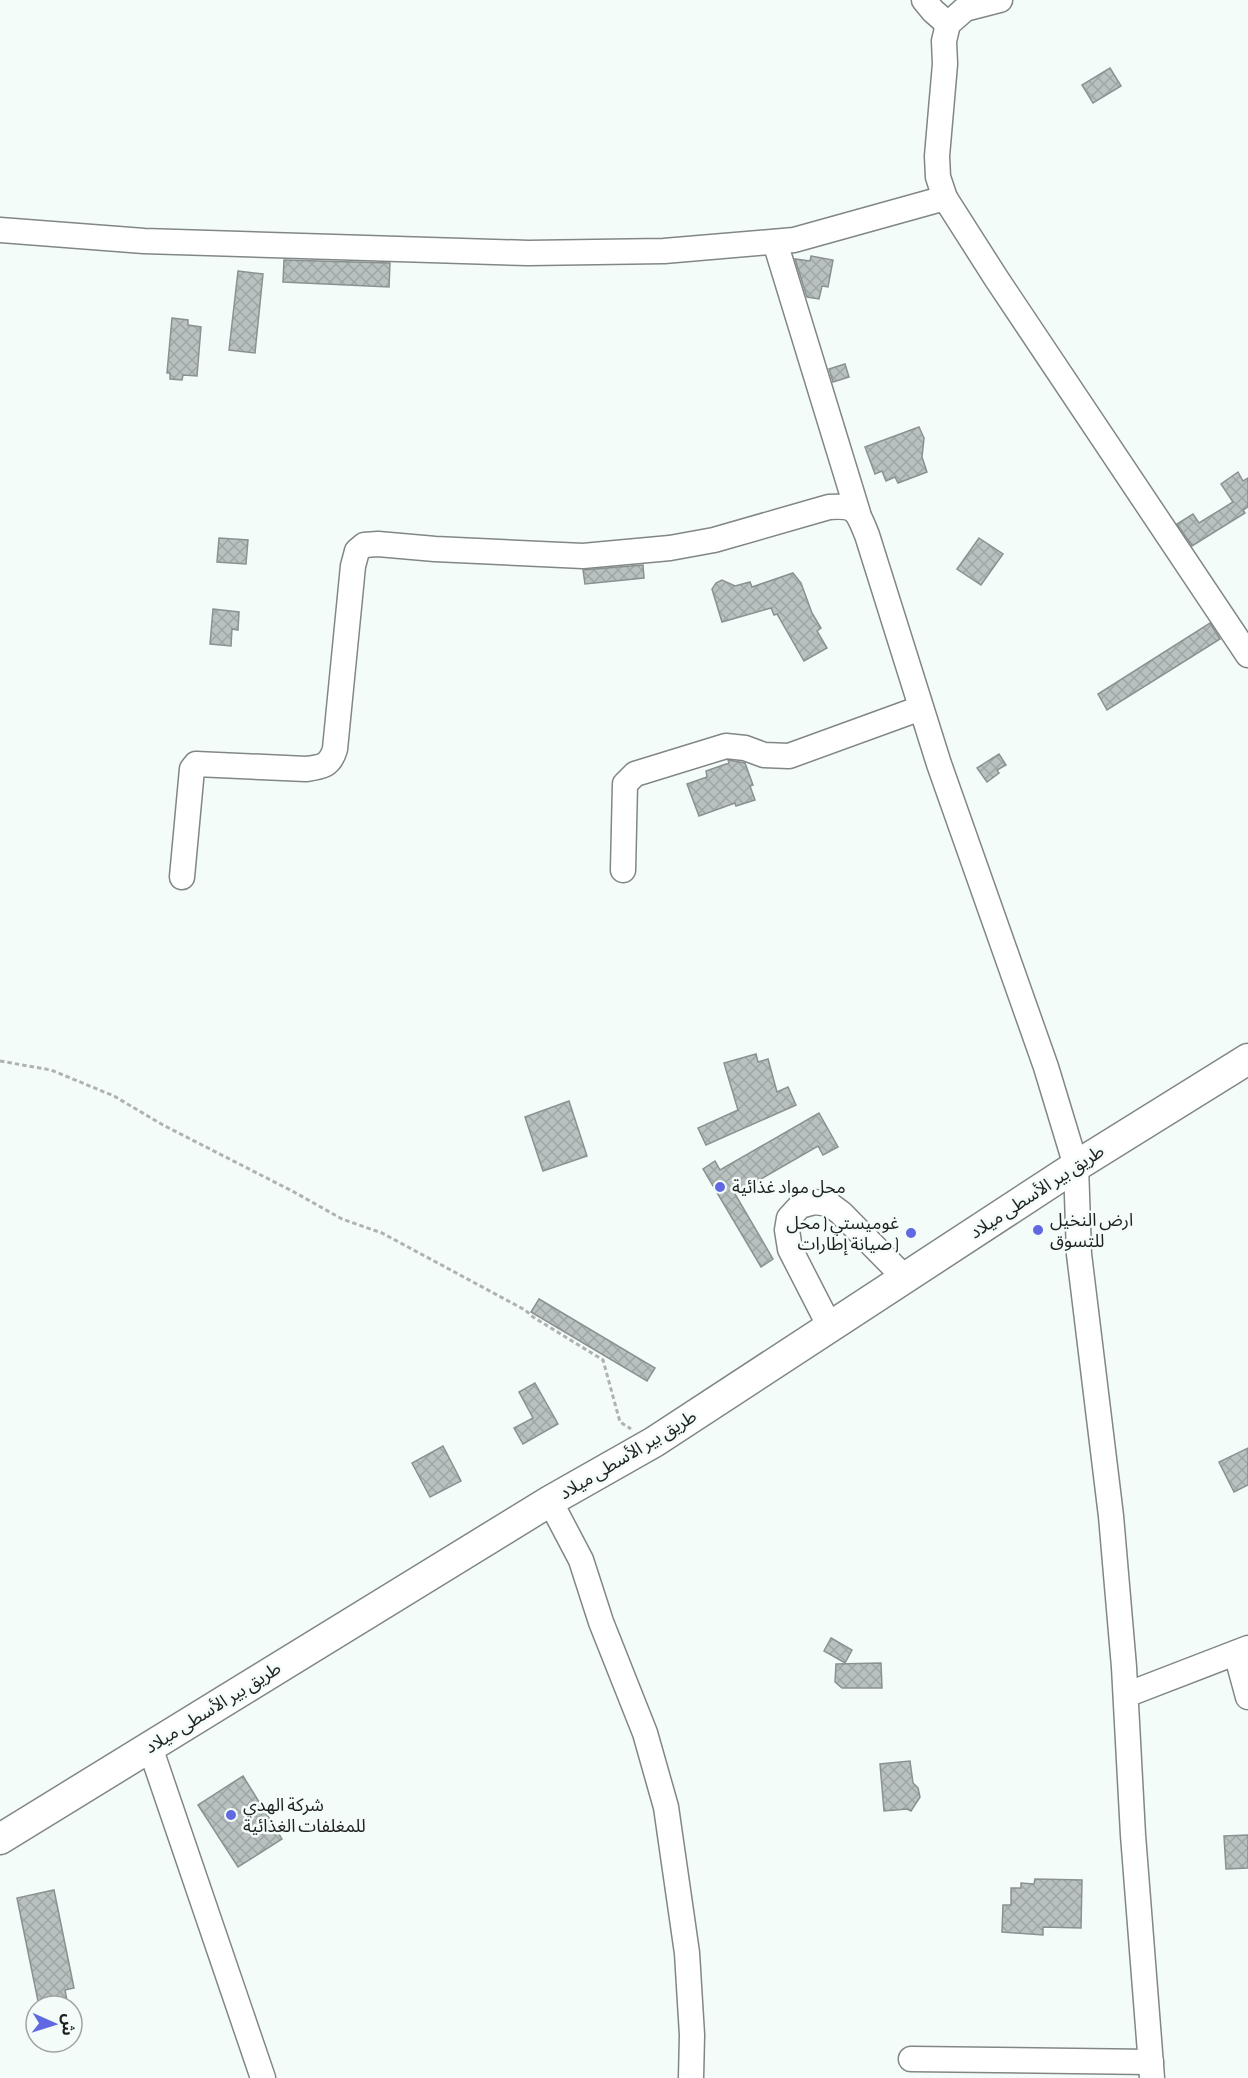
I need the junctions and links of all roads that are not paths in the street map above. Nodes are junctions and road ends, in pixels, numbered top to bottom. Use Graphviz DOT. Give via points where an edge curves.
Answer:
graph roads {
  1 [pos="924,0"];
  2 [pos="1000,0"];
  3 [pos="948,24"];
  4 [pos="945,198"];
  5 [pos="0,230"];
  6 [pos="775,242"];
  7 [pos="858,513"];
  8 [pos="1248,655"];
  9 [pos="921,708"];
  10 [pos="623,870"];
  11 [pos="182,877"];
  12 [pos="1248,1059"];
  13 [pos="1076,1166"];
  14 [pos="905,1278"];
  15 [pos="830,1327"];
  16 [pos="550,1501"];
  17 [pos="1242,1650"];
  18 [pos="1126,1695"];
  19 [pos="1248,1697"];
  20 [pos="150,1747"];
  21 [pos="0,1839"];
  22 [pos="911,2059"];
  23 [pos="1151,2070"];
  24 [pos="263,2078"];
  25 [pos="691,2078"];
  1 -- 3 [label="street"];
  2 -- 3 [label="street" via="965,9"];
  3 -- 4 [label="street" via="937,156"];
  4 -- 6 [label="street"];
  4 -- 8 [label="street"];
  5 -- 6 [label="street" via="144,241 528,253 664,251"];
  6 -- 7 [label="street"];
  7 -- 9 [label="street"];
  7 -- 11 [label="street" via="846,506 829,507 714,540 583,556 364,545 357,551 353,566 332,760 321,767 306,769 196,764 192,769"];
  9 -- 10 [label="street" via="789,756 726,746 635,774 625,784"];
  9 -- 13 [label="street" via="1046,1067"];
  12 -- 13 [label="main road, طريق بير الأسطى ميلاد"];
  13 -- 14 [label="main road, طريق بير الأسطى ميلاد"];
  13 -- 18 [label="street" via="1078,1254 1111,1516"];
  14 -- 15 [label="main road, طريق بير الأسطى ميلاد"];
  14 -- 15 [label="street" via="829,1204 800,1206 789,1218 790,1249"];
  15 -- 16 [label="main road, طريق بير الأسطى ميلاد" via="654,1442"];
  16 -- 20 [label="main road, طريق بير الأسطى ميلاد"];
  16 -- 25 [label="street" via="581,1560 601,1623 645,1733 666,1807 687,1953"];
  17 -- 18 [label="street"];
  17 -- 19 [label="street"];
  18 -- 23 [label="street"];
  20 -- 21 [label="main road, طريق بير الأسطى ميلاد"];
  20 -- 24 [label="street"];
  22 -- 23 [label="street"];
}
